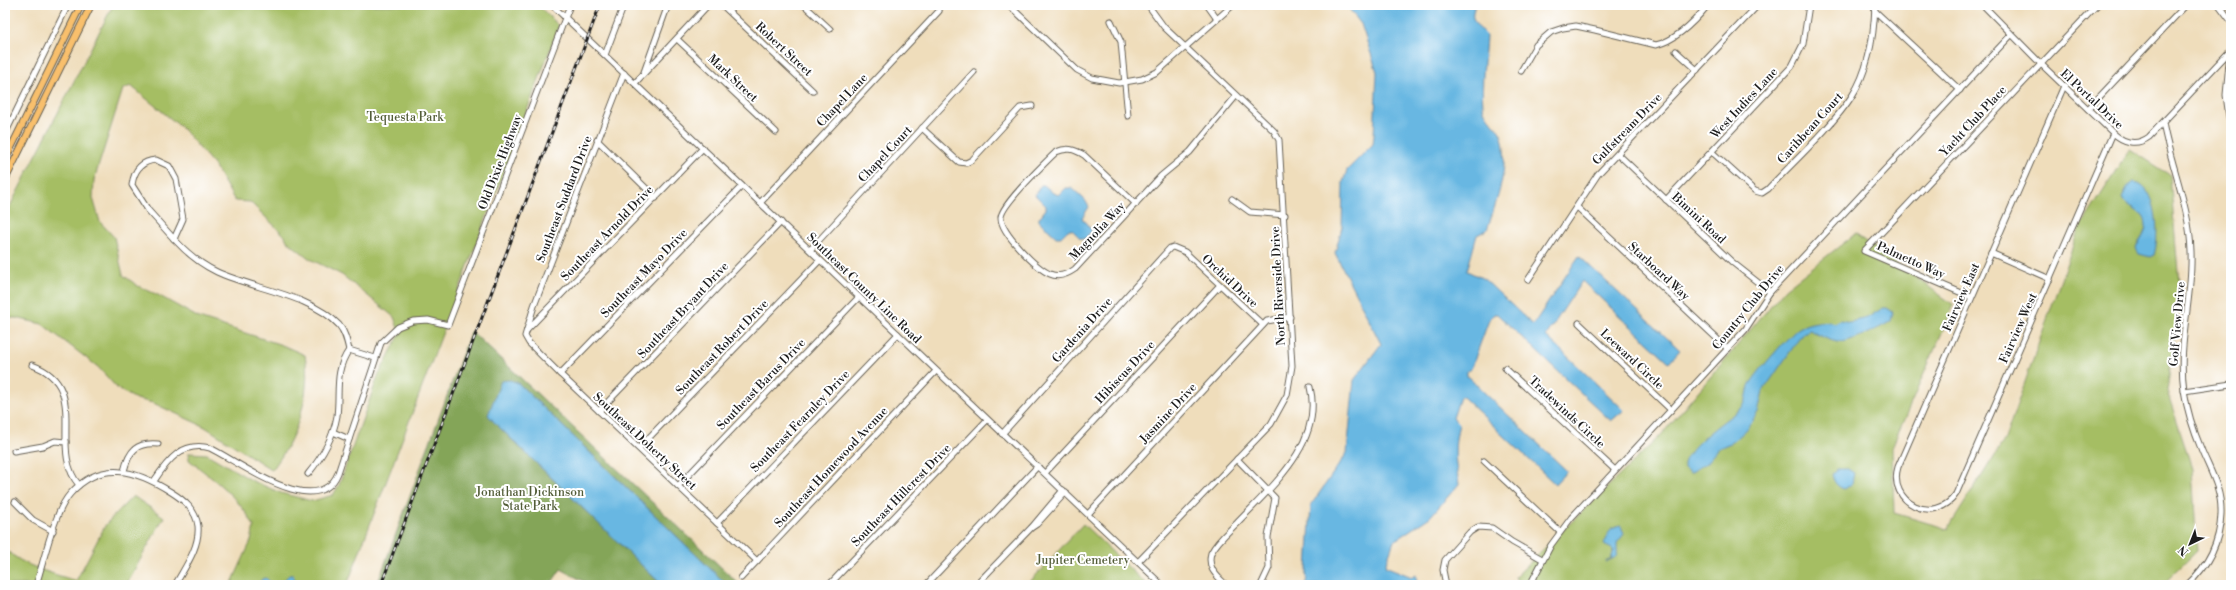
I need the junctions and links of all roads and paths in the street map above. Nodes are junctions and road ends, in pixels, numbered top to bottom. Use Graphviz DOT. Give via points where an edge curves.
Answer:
graph roads {
  1 [pos="68,5"];
  2 [pos="81,5"];
  3 [pos="91,5"];
  4 [pos="552,5"];
  5 [pos="570,5"];
  6 [pos="624,5"];
  7 [pos="668,5"];
  8 [pos="708,5"];
  9 [pos="722,5"];
  10 [pos="804,5"];
  11 [pos="1009,5"];
  12 [pos="1148,5"];
  13 [pos="1207,5"];
  14 [pos="1233,5"];
  15 [pos="1708,5"];
  16 [pos="1758,5"];
  17 [pos="1809,5"];
  18 [pos="1984,5"];
  19 [pos="2097,5"];
  20 [pos="2186,5"];
  21 [pos="2219,5"];
  22 [pos="1875,8"];
  23 [pos="939,11"];
  24 [pos="565,18"];
  25 [pos="1217,19"];
  26 [pos="1112,21"];
  27 [pos="2231,21"];
  28 [pos="830,30"];
  29 [pos="2011,35"];
  30 [pos="677,39"];
  31 [pos="1185,47"];
  32 [pos="1676,51"];
  33 [pos="2231,51"];
  34 [pos="605,55"];
  35 [pos="2041,64"];
  36 [pos="1697,70"];
  37 [pos="1521,71"];
  38 [pos="974,72"];
  39 [pos="624,73"];
  40 [pos="643,75"];
  41 [pos="1125,82"];
  42 [pos="635,83"];
  43 [pos="2064,86"];
  44 [pos="1960,90"];
  45 [pos="813,91"];
  46 [pos="1236,96"];
  47 [pos="1032,106"];
  48 [pos="2088,109"];
  49 [pos="1128,116"];
  50 [pos="2163,123"];
  51 [pos="922,128"];
  52 [pos="776,132"];
  53 [pos="2231,132"];
  54 [pos="2114,133"];
  55 [pos="5,134"];
  56 [pos="597,140"];
  57 [pos="703,148"];
  58 [pos="1712,152"];
  59 [pos="1618,154"];
  60 [pos="5,160"];
  61 [pos="5,180"];
  62 [pos="742,186"];
  63 [pos="656,198"];
  64 [pos="1232,199"];
  65 [pos="1666,200"];
  66 [pos="760,203"];
  67 [pos="1136,204"];
  68 [pos="1577,207"];
  69 [pos="1285,215"];
  70 [pos="780,222"];
  71 [pos="174,239"];
  72 [pos="1179,249"];
  73 [pos="810,250"];
  74 [pos="1864,251"];
  75 [pos="1991,253"];
  76 [pos="820,260"];
  77 [pos="2050,279"];
  78 [pos="1528,280"];
  79 [pos="1220,285"];
  80 [pos="1770,292"];
  81 [pos="859,296"];
  82 [pos="1971,297"];
  83 [pos="1290,317"];
  84 [pos="1579,323"];
  85 [pos="1263,325"];
  86 [pos="525,332"];
  87 [pos="898,334"];
  88 [pos="1728,349"];
  89 [pos="349,350"];
  90 [pos="374,358"];
  91 [pos="32,365"];
  92 [pos="1505,368"];
  93 [pos="936,371"];
  94 [pos="560,374"];
  95 [pos="2231,384"];
  96 [pos="1310,387"];
  97 [pos="2184,390"];
  98 [pos="1671,410"];
  99 [pos="599,411"];
  100 [pos="987,420"];
  101 [pos="333,432"];
  102 [pos="1002,434"];
  103 [pos="349,438"];
  104 [pos="66,442"];
  105 [pos="158,444"];
  106 [pos="639,448"];
  107 [pos="14,450"];
  108 [pos="1237,459"];
  109 [pos="1484,461"];
  110 [pos="1038,466"];
  111 [pos="1615,470"];
  112 [pos="124,471"];
  113 [pos="1046,473"];
  114 [pos="308,474"];
  115 [pos="154,482"];
  116 [pos="79,485"];
  117 [pos="678,486"];
  118 [pos="1269,489"];
  119 [pos="1064,491"];
  120 [pos="16,502"];
  121 [pos="1921,509"];
  122 [pos="1088,514"];
  123 [pos="717,523"];
  124 [pos="53,530"];
  125 [pos="1560,532"];
  126 [pos="1542,559"];
  127 [pos="757,561"];
  128 [pos="1138,562"];
  129 [pos="741,578"];
  130 [pos="36,585"];
  131 [pos="175,585"];
  132 [pos="830,585"];
  133 [pos="926,585"];
  134 [pos="976,585"];
  135 [pos="1162,585"];
  136 [pos="1226,585"];
  137 [pos="1261,585"];
  138 [pos="1446,585"];
  139 [pos="1530,585"];
  140 [pos="2187,585"];
  1 -- 55 [label="street"];
  2 -- 60 [label="main road"];
  3 -- 61 [label="main road"];
  4 -- 24 [label="street, Southeast County Line Road"];
  5 -- 24 [label="street, Old Dixie Highway"];
  6 -- 34 [label="street"];
  7 -- 40 [label="street"];
  8 -- 30 [label="street"];
  9 -- 45 [label="street, Robert Street"];
  10 -- 28 [label="street"];
  11 -- 41 [label="street" via="1077,70 1102,81"];
  12 -- 31 [label="street, North Riverside Drive" via="1160,23"];
  13 -- 25 [label="street"];
  14 -- 25 [label="street"];
  15 -- 37 [label="street" via="1689,25 1656,46 1576,26 1551,32 1536,44"];
  16 -- 36 [label="street, Gulfstream Drive"];
  17 -- 58 [label="street, West Indies Lane" via="1803,44 1792,66"];
  18 -- 29 [label="street, El Portal Drive"];
  19 -- 35 [label="street, Yacht Club Place"];
  20 -- 48 [label="street"];
  21 -- 27 [label="street"];
  22 -- 44 [label="street"];
  22 -- 58 [label="street, Caribbean Court" via="1864,68 1852,96 1836,117 1768,189 1762,193 1755,192"];
  23 -- 66 [label="street, Chapel Lane"];
  24 -- 34 [label="street, Southeast County Line Road"];
  24 -- 90 [label="street, Old Dixie Highway" via="448,325 419,320 405,323 386,337"];
  25 -- 31 [label="street"];
  26 -- 41 [label="street" via="1121,42"];
  29 -- 35 [label="street, El Portal Drive"];
  29 -- 44 [label="street, Country Club Drive"];
  30 -- 40 [label="street"];
  30 -- 52 [label="street, Mark Street"];
  31 -- 41 [label="street" via="1157,72 1142,79"];
  31 -- 46 [label="street, North Riverside Drive"];
  32 -- 36 [label="street"];
  33 -- 50 [label="street, El Portal Drive"];
  33 -- 53 [label="street" via="2226,95"];
  34 -- 39 [label="street, Southeast County Line Road"];
  35 -- 43 [label="street, El Portal Drive"];
  35 -- 74 [label="street, Yacht Club Place"];
  36 -- 59 [label="street, Gulfstream Drive"];
  38 -- 51 [label="street, Chapel Court"];
  39 -- 42 [label="street, Southeast County Line Road"];
  39 -- 56 [label="street, Southeast Suddard Drive"];
  40 -- 42 [label="street"];
  41 -- 49 [label="street"];
  42 -- 57 [label="street, Southeast County Line Road"];
  43 -- 48 [label="street, El Portal Drive"];
  43 -- 75 [label="street, Fairview East"];
  44 -- 80 [label="street, Country Club Drive"];
  46 -- 67 [label="street, Magnolia Way" via="1190,152 1161,176"];
  46 -- 69 [label="street, North Riverside Drive" via="1274,131 1280,140"];
  47 -- 51 [label="street" via="1020,108 972,160 966,163 959,162"];
  48 -- 54 [label="street, El Portal Drive"];
  50 -- 54 [label="street, El Portal Drive" via="2140,142 2127,142"];
  50 -- 97 [label="street, Golf View Drive" via="2184,201 2190,235 2190,286 2182,345"];
  51 -- 73 [label="street, Chapel Court"];
  54 -- 77 [label="street, Fairview West"];
  56 -- 63 [label="street"];
  56 -- 86 [label="street, Southeast Suddard Drive"];
  57 -- 62 [label="street, Southeast County Line Road"];
  57 -- 63 [label="street, Southeast Arnold Drive"];
  58 -- 65 [label="street, West Indies Lane"];
  59 -- 65 [label="street, Bimini Road"];
  59 -- 68 [label="street, Gulfstream Drive" via="1598,174"];
  62 -- 66 [label="street, Southeast County Line Road"];
  62 -- 94 [label="street, Southeast Mayo Drive"];
  63 -- 86 [label="street, Southeast Arnold Drive"];
  64 -- 69 [label="street" via="1250,212"];
  65 -- 80 [label="street, Bimini Road" via="1732,262"];
  66 -- 70 [label="street, Southeast County Line Road"];
  67 -- 67 [label="street, Magnolia Way" via="1075,269 1066,275 1050,275 1042,269 1006,234 1002,226 1001,216 1009,202 1056,152 1062,149 1076,150 1084,155"];
  68 -- 78 [label="street, Gulfstream Drive"];
  68 -- 88 [label="street, Starboard Way"];
  69 -- 83 [label="street, North Riverside Drive"];
  70 -- 73 [label="street, Southeast County Line Road"];
  70 -- 99 [label="street, Southeast Bryant Drive"];
  71 -- 71 [label="street" via="148,210 132,185 135,171 148,161 163,162 169,166 176,179 183,218"];
  71 -- 89 [label="street" via="215,271 300,302 326,315 343,331"];
  72 -- 79 [label="street, Orchid Drive"];
  72 -- 102 [label="street, Gardenia Drive" via="1173,247 1168,250"];
  73 -- 76 [label="street, Southeast County Line Road"];
  74 -- 82 [label="street, Palmetto Way"];
  75 -- 77 [label="street"];
  75 -- 82 [label="street, Fairview East"];
  76 -- 81 [label="street, Southeast County Line Road"];
  76 -- 106 [label="street, Southeast Robert Drive"];
  77 -- 121 [label="street, Fairview West" via="1956,494 1939,508"];
  79 -- 85 [label="street, Orchid Drive"];
  79 -- 113 [label="street, Hibiscus Drive"];
  80 -- 88 [label="street, Country Club Drive" via="1750,323"];
  81 -- 87 [label="street, Southeast County Line Road"];
  81 -- 117 [label="street, Southeast Barus Drive"];
  82 -- 121 [label="street, Fairview East" via="1897,470 1899,492 1911,505"];
  83 -- 85 [label="street" via="1273,318"];
  83 -- 108 [label="street, North Riverside Drive" via="1292,366 1287,395 1271,424"];
  84 -- 98 [label="street, Leeward Circle"];
  85 -- 122 [label="street, Jasmine Drive"];
  86 -- 94 [label="street, Southeast Doherty Street" via="529,343"];
  87 -- 93 [label="street, Southeast County Line Road"];
  87 -- 123 [label="street, Southeast Fearnley Drive"];
  88 -- 98 [label="street, Country Club Drive"];
  89 -- 90 [label="street"];
  89 -- 101 [label="street" via="338,374 337,415"];
  90 -- 103 [label="street"];
  91 -- 104 [label="street" via="48,374 62,392 66,405"];
  92 -- 111 [label="street, Tradewinds Circle"];
  93 -- 100 [label="street, Southeast County Line Road"];
  93 -- 127 [label="street, Southeast Homewood Avenue"];
  94 -- 99 [label="street, Southeast Doherty Street"];
  95 -- 97 [label="street"];
  96 -- 118 [label="street" via="1313,413 1308,432 1287,470"];
  97 -- 140 [label="street, Golf View Drive" via="2197,438 2217,486 2221,513 2218,536 2212,554"];
  98 -- 111 [label="street, Country Club Drive"];
  99 -- 106 [label="street, Southeast Doherty Street"];
  100 -- 102 [label="street, Southeast County Line Road"];
  100 -- 132 [label="street, Southeast Hillcrest Drive"];
  101 -- 103 [label="street"];
  101 -- 114 [label="street" via="319,461"];
  102 -- 110 [label="street, Southeast County Line Road"];
  103 -- 115 [label="street" via="336,479 326,490 319,492 306,492 277,484 202,446 179,451"];
  104 -- 107 [label="street" via="55,441 43,446"];
  104 -- 116 [label="street" via="68,467"];
  105 -- 112 [label="street" via="146,443 135,448 128,458"];
  106 -- 117 [label="street, Southeast Doherty Street"];
  108 -- 118 [label="street"];
  108 -- 128 [label="street, North Riverside Drive"];
  109 -- 125 [label="street"];
  110 -- 113 [label="street, Southeast County Line Road"];
  110 -- 133 [label="street"];
  111 -- 125 [label="street, Country Club Drive"];
  112 -- 115 [label="street" via="138,474"];
  112 -- 116 [label="street" via="100,474"];
  113 -- 119 [label="street, Southeast County Line Road"];
  115 -- 131 [label="street" via="186,503 197,521 196,543"];
  116 -- 124 [label="street" via="61,508"];
  117 -- 123 [label="street, Southeast Doherty Street"];
  118 -- 136 [label="street" via="1211,552 1212,570"];
  118 -- 137 [label="street" via="1275,498 1275,506 1268,537 1269,568"];
  119 -- 122 [label="street, Southeast County Line Road"];
  119 -- 134 [label="street"];
  120 -- 124 [label="street" via="33,520"];
  122 -- 128 [label="street, Southeast County Line Road"];
  123 -- 127 [label="street, Southeast Doherty Street"];
  124 -- 130 [label="street"];
  125 -- 126 [label="street, Country Club Drive"];
  126 -- 138 [label="street" via="1492,528 1478,527 1470,532 1445,560 1443,570"];
  126 -- 139 [label="street, Country Club Drive"];
  127 -- 129 [label="street, Southeast Homewood Avenue"];
  128 -- 135 [label="street, Southeast County Line Road"];
}
